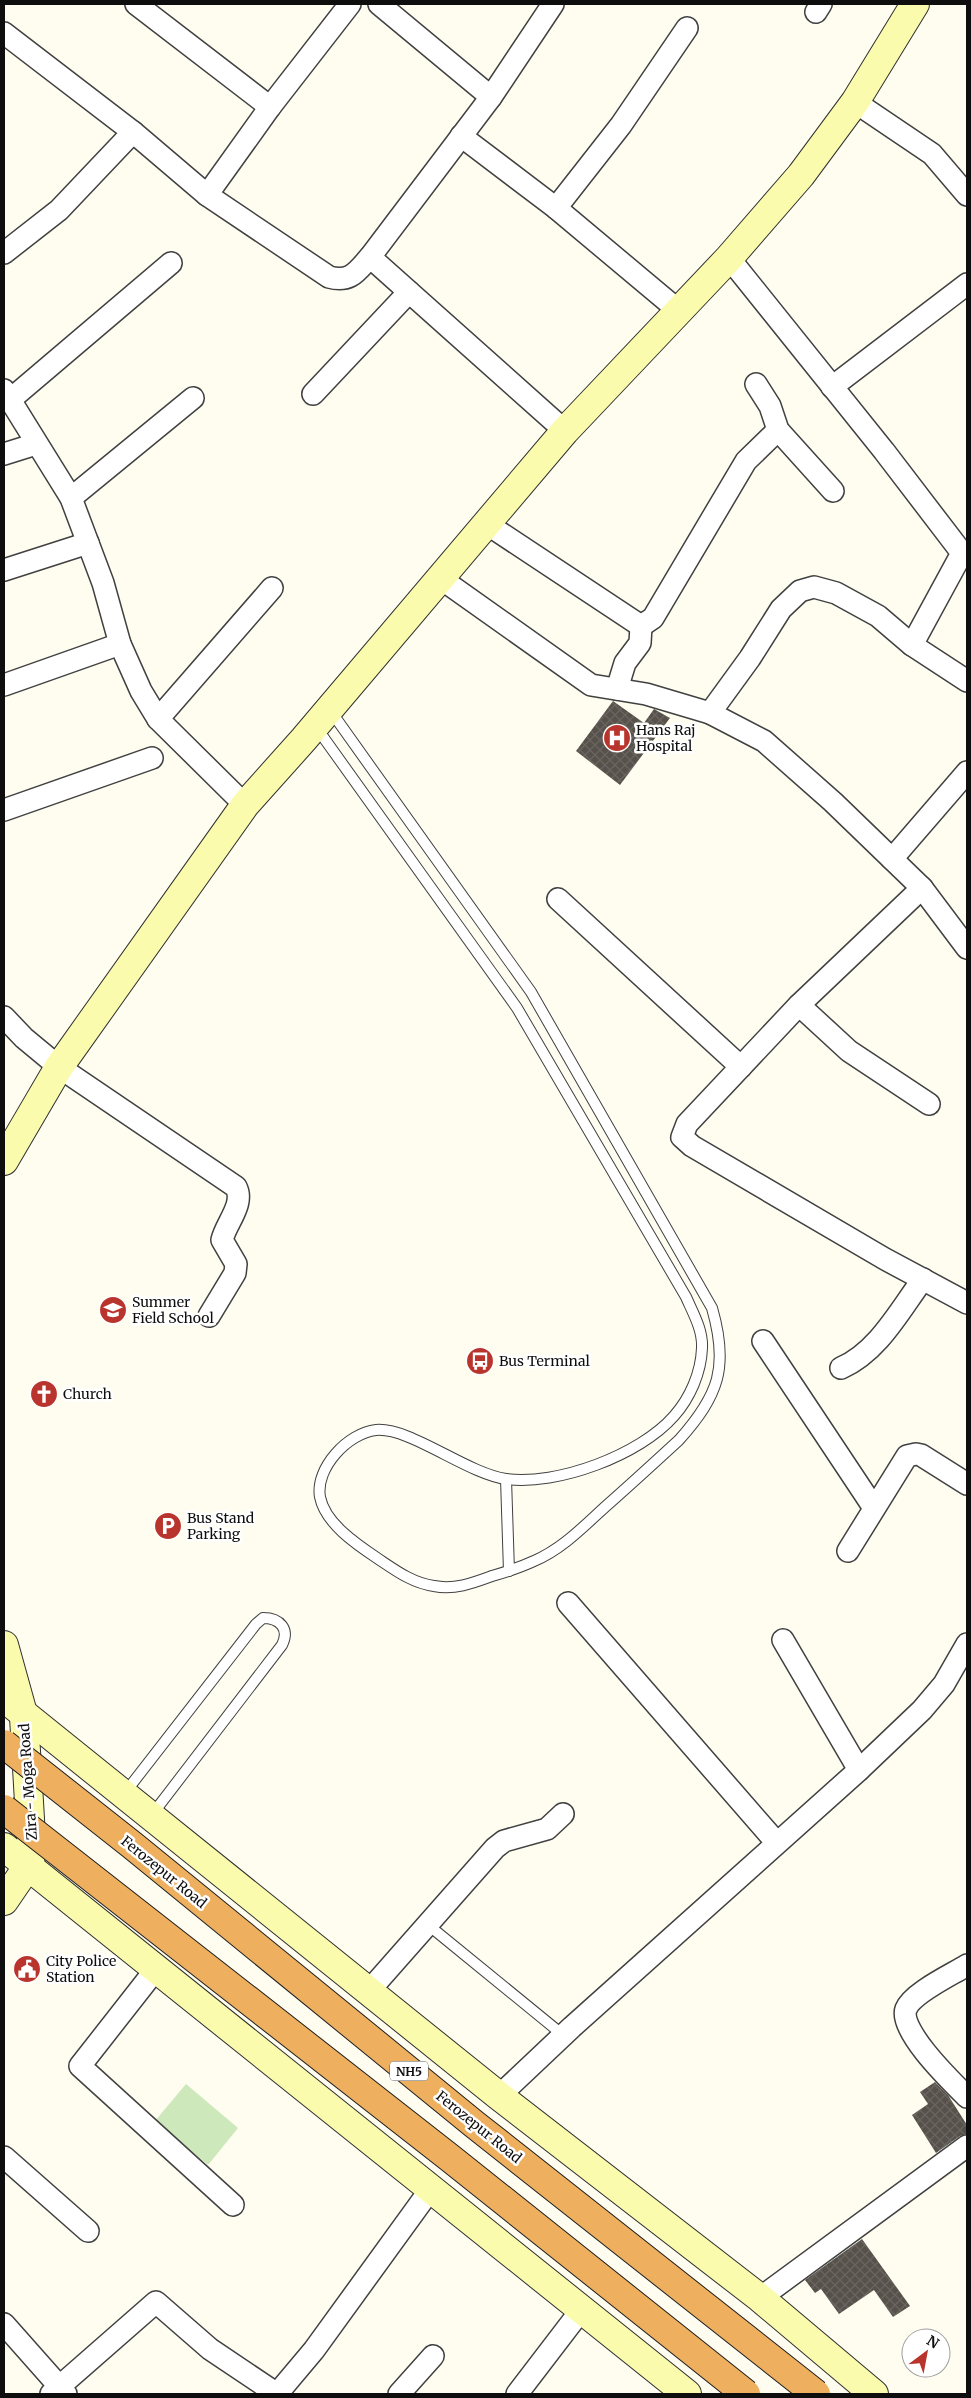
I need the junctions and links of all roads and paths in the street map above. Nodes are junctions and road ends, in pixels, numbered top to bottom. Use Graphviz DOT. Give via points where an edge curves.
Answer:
graph roads {
  1 [pos="136,4"];
  2 [pos="350,4"];
  3 [pos="379,4"];
  4 [pos="553,4"];
  5 [pos="915,4"];
  6 [pos="687,28"];
  7 [pos="4,33"];
  8 [pos="491,97"];
  9 [pos="854,102"];
  10 [pos="270,107"];
  11 [pos="133,132"];
  12 [pos="461,136"];
  13 [pos="207,195"];
  14 [pos="967,195"];
  15 [pos="556,208"];
  16 [pos="4,253"];
  17 [pos="370,257"];
  18 [pos="729,258"];
  19 [pos="171,263"];
  20 [pos="967,284"];
  21 [pos="409,292"];
  22 [pos="679,310"];
  23 [pos="756,384"];
  24 [pos="832,387"];
  25 [pos="7,394"];
  26 [pos="312,394"];
  27 [pos="193,398"];
  28 [pos="778,430"];
  29 [pos="565,431"];
  30 [pos="36,444"];
  31 [pos="4,454"];
  32 [pos="833,491"];
  33 [pos="71,498"];
  34 [pos="487,524"];
  35 [pos="88,543"];
  36 [pos="965,554"];
  37 [pos="4,570"];
  38 [pos="440,578"];
  39 [pos="272,588"];
  40 [pos="641,626"];
  41 [pos="120,644"];
  42 [pos="912,645"];
  43 [pos="967,681"];
  44 [pos="4,685"];
  45 [pos="616,689"];
  46 [pos="710,713"];
  47 [pos="322,718"];
  48 [pos="158,719"];
  49 [pos="152,758"];
  50 [pos="967,772"];
  51 [pos="245,805"];
  52 [pos="4,810"];
  53 [pos="892,859"];
  54 [pos="922,888"];
  55 [pos="558,899"];
  56 [pos="966,945"];
  57 [pos="799,1005"];
  58 [pos="4,1017"];
  59 [pos="59,1067"];
  60 [pos="741,1067"];
  61 [pos="929,1104"];
  62 [pos="4,1161"];
  63 [pos="923,1279"];
  64 [pos="967,1303"];
  65 [pos="209,1316"];
  66 [pos="763,1341"];
  67 [pos="841,1368"];
  68 [pos="506,1479"];
  69 [pos="967,1484"];
  70 [pos="874,1508"];
  71 [pos="848,1551"];
  72 [pos="509,1571"];
  73 [pos="568,1603"];
  74 [pos="783,1640"];
  75 [pos="967,1644"];
  76 [pos="7,1657"];
  77 [pos="9,1707"];
  78 [pos="4,1744"];
  79 [pos="858,1770"];
  80 [pos="123,1795"];
  81 [pos="4,1808"];
  82 [pos="563,1814"];
  83 [pos="151,1816"];
  84 [pos="776,1842"];
  85 [pos="4,1847"];
  86 [pos="28,1866"];
  87 [pos="4,1902"];
  88 [pos="428,1924"];
  89 [pos="967,1965"];
  90 [pos="156,1969"];
  91 [pos="368,1992"];
  92 [pos="563,2036"];
  93 [pos="499,2096"];
  94 [pos="967,2097"];
  95 [pos="967,2146"];
  96 [pos="4,2156"];
  97 [pos="430,2190"];
  98 [pos="233,2205"];
  99 [pos="88,2231"];
  100 [pos="760,2298"];
  101 [pos="582,2309"];
  102 [pos="4,2324"];
  103 [pos="434,2356"];
  104 [pos="59,2392"];
  105 [pos="277,2394"];
  106 [pos="399,2394"];
  107 [pos="517,2394"];
  108 [pos="687,2394"];
  109 [pos="746,2394"];
  110 [pos="816,2394"];
  111 [pos="874,2394"];
  1 -- 10 [label="street"];
  2 -- 10 [label="street"];
  3 -- 8 [label="street"];
  4 -- 8 [label="street"];
  5 -- 9 [label="street"];
  6 -- 15 [label="street" via="621,125"];
  7 -- 11 [label="street"];
  8 -- 12 [label="street"];
  9 -- 14 [label="street" via="932,154"];
  9 -- 18 [label="street" via="817,155"];
  10 -- 13 [label="street"];
  11 -- 13 [label="street"];
  11 -- 16 [label="street" via="58,210"];
  12 -- 15 [label="street"];
  12 -- 17 [label="street"];
  13 -- 17 [label="street" via="329,277 345,279 352,276"];
  15 -- 22 [label="street"];
  17 -- 21 [label="street"];
  18 -- 22 [label="street"];
  18 -- 24 [label="street"];
  19 -- 25 [label="street"];
  20 -- 24 [label="street"];
  21 -- 26 [label="street"];
  21 -- 29 [label="street"];
  22 -- 29 [label="street"];
  23 -- 28 [label="street" via="770,406"];
  24 -- 36 [label="street"];
  25 -- 30 [label="street"];
  27 -- 33 [label="street"];
  28 -- 32 [label="street"];
  28 -- 40 [label="street" via="746,461 653,618"];
  29 -- 34 [label="street"];
  30 -- 31 [label="street"];
  30 -- 33 [label="street"];
  33 -- 35 [label="street"];
  34 -- 38 [label="street"];
  34 -- 40 [label="street"];
  35 -- 37 [label="street"];
  35 -- 41 [label="street"];
  36 -- 42 [label="street"];
  38 -- 45 [label="street" via="591,685"];
  38 -- 47 [label="street"];
  39 -- 48 [label="street"];
  40 -- 45 [label="street" via="640,643 625,663"];
  41 -- 44 [label="street"];
  41 -- 48 [label="street" via="141,691"];
  42 -- 43 [label="street"];
  42 -- 46 [label="street" via="878,616 836,593 814,588 800,591 781,609"];
  45 -- 46 [label="street" via="646,694"];
  46 -- 53 [label="street" via="764,741"];
  47 -- 51 [label="street"];
  47 -- 68 [label="lane" via="517,1008 686,1297 702,1336 700,1366 692,1388 683,1405 659,1431 594,1466 545,1478"];
  47 -- 72 [label="lane" via="531,992 708,1300 718,1328 722,1352 719,1373 713,1391 692,1426 574,1536 535,1561"];
  48 -- 51 [label="street"];
  49 -- 52 [label="street"];
  50 -- 53 [label="street"];
  51 -- 59 [label="street"];
  53 -- 54 [label="street"];
  54 -- 56 [label="street"];
  54 -- 57 [label="street"];
  55 -- 60 [label="street"];
  57 -- 60 [label="street"];
  57 -- 61 [label="street" via="849,1051"];
  58 -- 59 [label="street"];
  59 -- 62 [label="street"];
  59 -- 65 [label="street" via="236,1187 240,1194 239,1203 222,1240 236,1264 235,1273"];
  60 -- 63 [label="street" via="687,1124 682,1137 686,1142"];
  63 -- 64 [label="street"];
  63 -- 67 [label="street" via="868,1352 853,1364"];
  66 -- 70 [label="street"];
  68 -- 72 [label="lane"];
  68 -- 72 [label="lane" via="461,1464 408,1437 377,1430 361,1434 337,1454 324,1473 320,1498 329,1516 347,1535 400,1574 419,1583 461,1587"];
  69 -- 70 [label="street" via="913,1454 904,1460"];
  70 -- 71 [label="street"];
  73 -- 84 [label="street"];
  74 -- 79 [label="street"];
  75 -- 79 [label="street" via="934,1698"];
  76 -- 77 [label="street, Zira - Moga Road"];
  77 -- 80 [label="street"];
  77 -- 86 [label="street, Zira - Moga Road" via="32,1835"];
  78 -- 110 [label="highway, Ferozepur Road / NH5, bridge" via="482,2130"];
  79 -- 84 [label="street"];
  80 -- 83 [label="street"];
  80 -- 83 [label="lane" via="256,1624 264,1618 278,1621 284,1626 286,1637 282,1645"];
  81 -- 109 [label="highway, bridge"];
  82 -- 88 [label="street" via="547,1829 504,1841 495,1848"];
  83 -- 91 [label="street"];
  84 -- 92 [label="street"];
  85 -- 86 [label="street"];
  86 -- 87 [label="street"];
  86 -- 90 [label="street"];
  88 -- 91 [label="street"];
  88 -- 92 [label="lane"];
  89 -- 94 [label="street" via="914,1998 904,2016 906,2025 940,2069"];
  90 -- 97 [label="street"];
  90 -- 98 [label="street" via="80,2066"];
  91 -- 93 [label="street"];
  92 -- 93 [label="street"];
  93 -- 100 [label="street"];
  95 -- 100 [label="street"];
  96 -- 99 [label="street"];
  97 -- 101 [label="street"];
  97 -- 105 [label="street" via="314,2350"];
  100 -- 111 [label="street"];
  101 -- 107 [label="street"];
  101 -- 108 [label="street"];
  102 -- 104 [label="street"];
  103 -- 106 [label="street"];
  104 -- 105 [label="street" via="156,2302 210,2349"];
}
